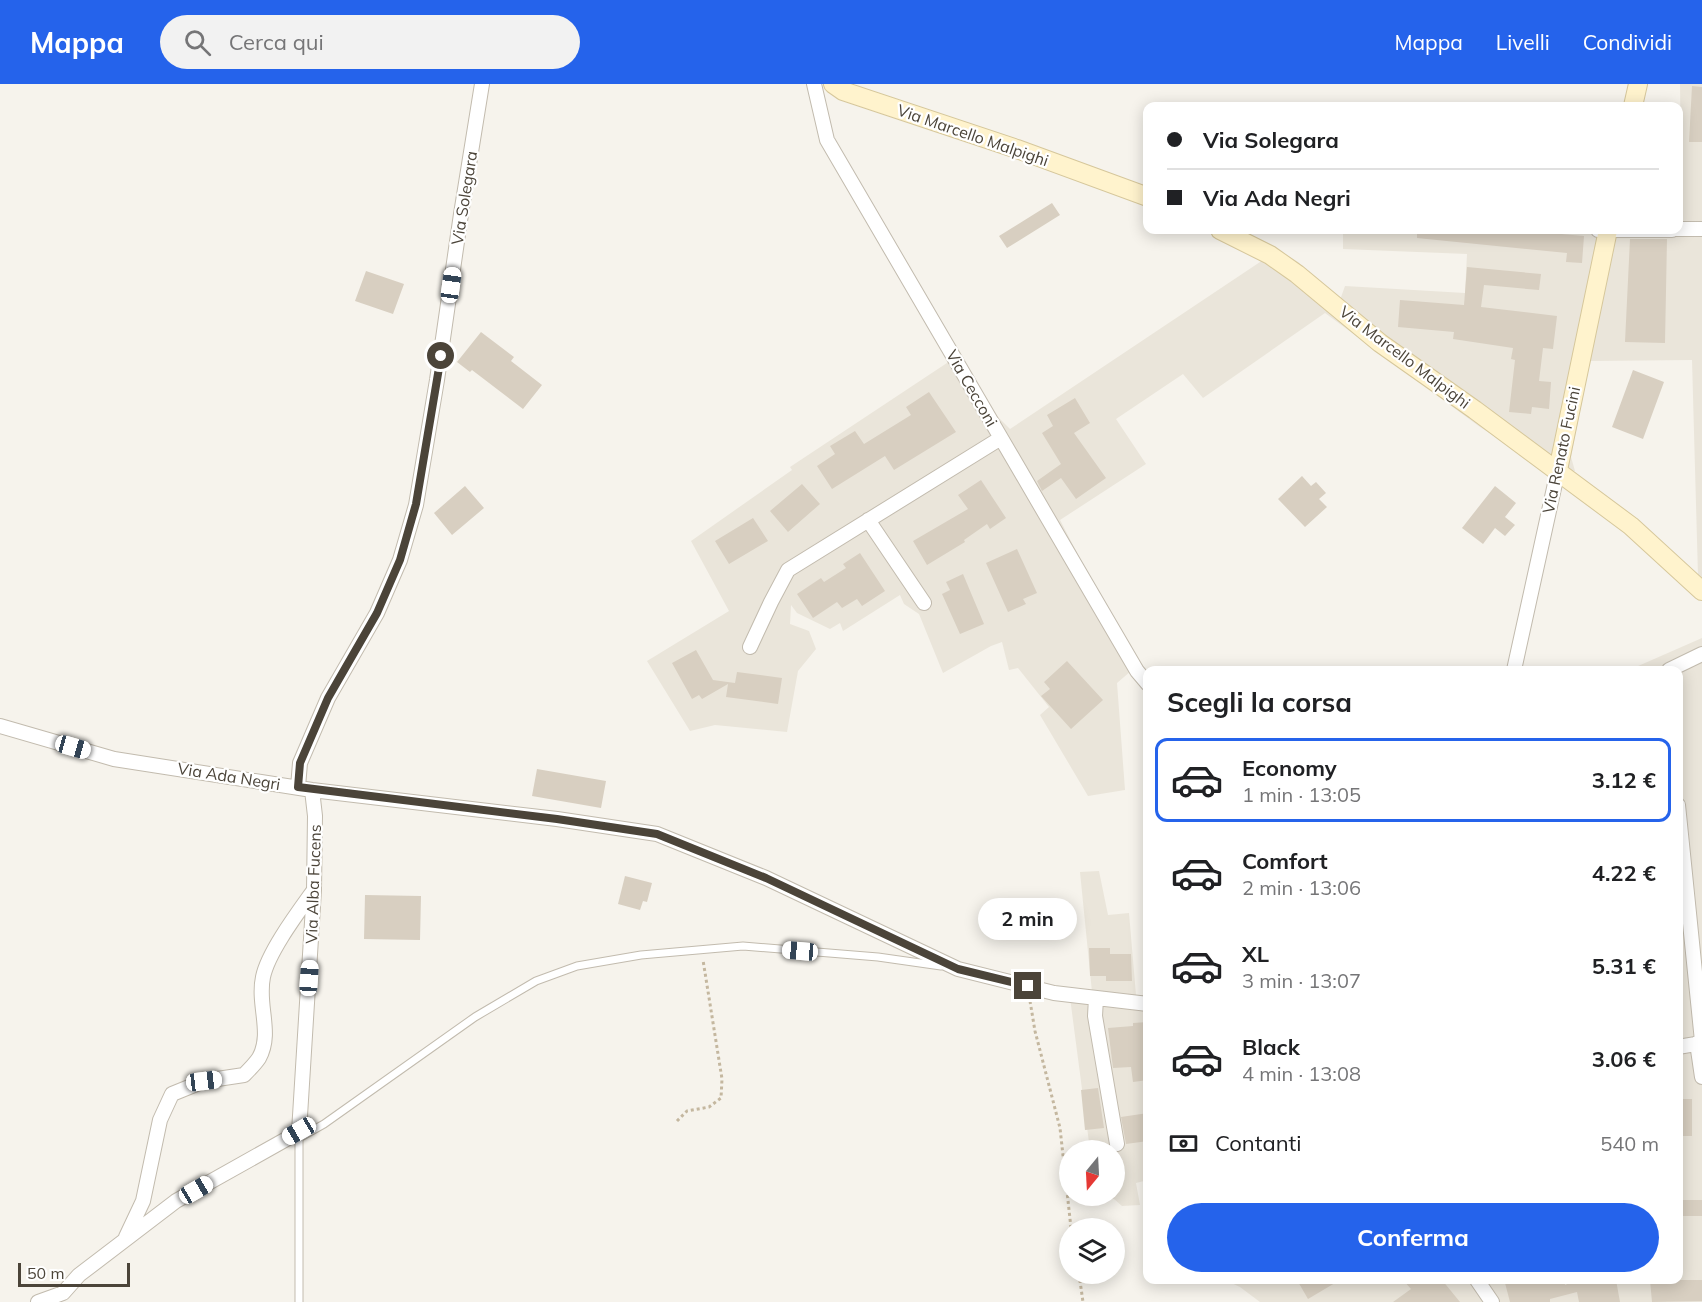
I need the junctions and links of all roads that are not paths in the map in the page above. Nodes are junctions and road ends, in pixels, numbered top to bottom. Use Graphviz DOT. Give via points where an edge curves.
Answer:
graph roads {
  1 [pos="482,84"];
  2 [pos="814,84"];
  3 [pos="833,84"];
  4 [pos="1638,84"];
  5 [pos="1634,102"];
  6 [pos="1143,195"];
  7 [pos="1702,229"];
  8 [pos="1683,230"];
  9 [pos="1228,234"];
  10 [pos="1607,234"];
  11 [pos="1001,438"];
  12 [pos="1558,470"];
  13 [pos="868,520"];
  14 [pos="1700,586"];
  15 [pos="924,603"];
  16 [pos="750,647"];
  17 [pos="1702,654"];
  18 [pos="1515,666"];
  19 [pos="1678,666"];
  20 [pos="1143,678"];
  21 [pos="0,726"];
  22 [pos="305,789"];
  23 [pos="1683,881"];
  24 [pos="314,890"];
  25 [pos="958,969"];
  26 [pos="1096,998"];
  27 [pos="1143,1003"];
  28 [pos="1700,1042"];
  29 [pos="1683,1046"];
  30 [pos="1702,1077"];
  31 [pos="299,1135"];
  32 [pos="1116,1140"];
  33 [pos="123,1241"];
  34 [pos="1480,1284"];
  35 [pos="38,1302"];
  36 [pos="299,1302"];
  37 [pos="1492,1302"];
  1 -- 22 [label="street, Via Solegara" via="416,504 400,560 377,613 328,698 300,763"];
  2 -- 11 [label="street, Via Cecconi" via="827,140"];
  3 -- 6 [label="main road, Via Marcello Malpighi" via="843,91"];
  4 -- 5 [label="main road"];
  7 -- 8 [label="street"];
  9 -- 12 [label="main road, Via Marcello Malpighi" via="1297,274 1380,343"];
  10 -- 12 [label="main road, Via Renato Fucini"];
  11 -- 13 [label="street"];
  11 -- 20 [label="street, Via Cecconi"];
  12 -- 14 [label="main road, Via Marcello Malpighi"];
  12 -- 18 [label="street, Via Renato Fucini"];
  13 -- 15 [label="street"];
  13 -- 16 [label="street" via="788,570"];
  17 -- 19 [label="street"];
  21 -- 22 [label="street, Via Ada Negri" via="114,759"];
  22 -- 24 [label="street, Via Alba Fucens" via="315,816"];
  22 -- 25 [label="street, Via Ada Negri" via="657,834 766,878"];
  23 -- 28 [label="street"];
  24 -- 31 [label="street, Via Alba Fucens"];
  24 -- 33 [label="street" via="280,940 263,975 261,1004 266,1038 259,1058 244,1076 204,1081 172,1094 160,1120 143,1201"];
  25 -- 26 [label="street, Via Ada Negri" via="1054,993"];
  25 -- 31 [label="lane" via="878,957 744,946 641,955 577,966 536,981 475,1017 324,1124"];
  26 -- 27 [label="street, Via Ada Negri"];
  26 -- 32 [label="street" via="1095,1016"];
  28 -- 29 [label="street"];
  28 -- 30 [label="street"];
  31 -- 33 [label="street" via="176,1201"];
  31 -- 36 [label="lane"];
  33 -- 35 [label="street" via="79,1275 63,1293"];
  34 -- 37 [label="street"];
}
